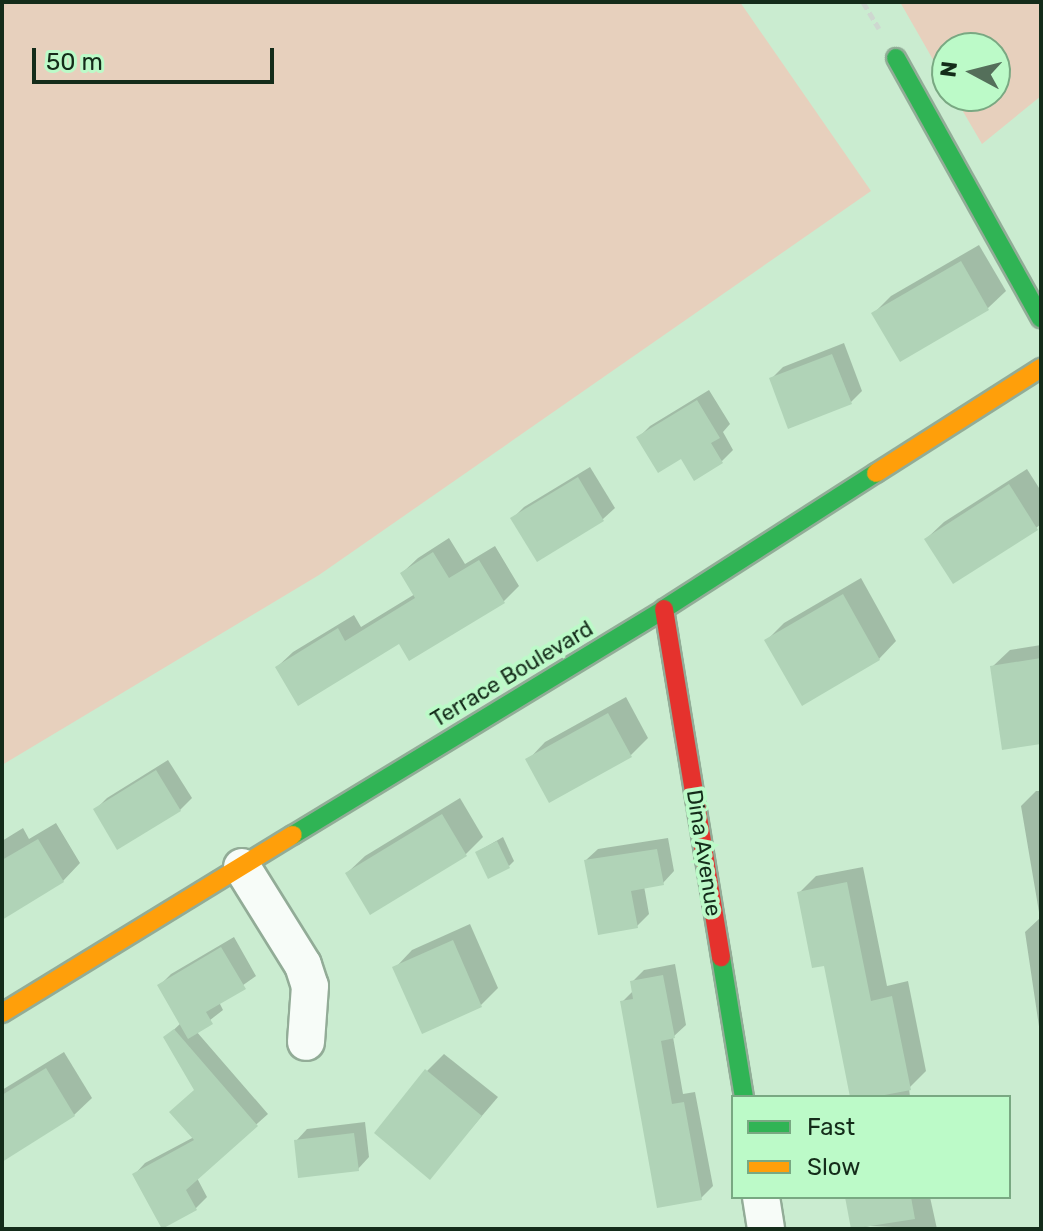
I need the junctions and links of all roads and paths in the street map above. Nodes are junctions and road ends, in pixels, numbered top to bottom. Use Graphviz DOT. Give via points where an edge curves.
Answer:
graph roads {
  1 [pos="896,58"];
  2 [pos="1041,318"];
  3 [pos="1041,368"];
  4 [pos="664,609"];
  5 [pos="242,867"];
  6 [pos="2,1013"];
  7 [pos="306,1042"];
  8 [pos="744,1095"];
  9 [pos="761,1199"];
  10 [pos="766,1229"];
  1 -- 2 [label="street"];
  3 -- 4 [label="street, Terrace Boulevard"];
  4 -- 5 [label="street, Terrace Boulevard"];
  4 -- 8 [label="street, Dina Avenue"];
  5 -- 6 [label="street, Terrace Boulevard"];
  5 -- 7 [label="street" via="303,965 310,986"];
  9 -- 10 [label="street"];
}
